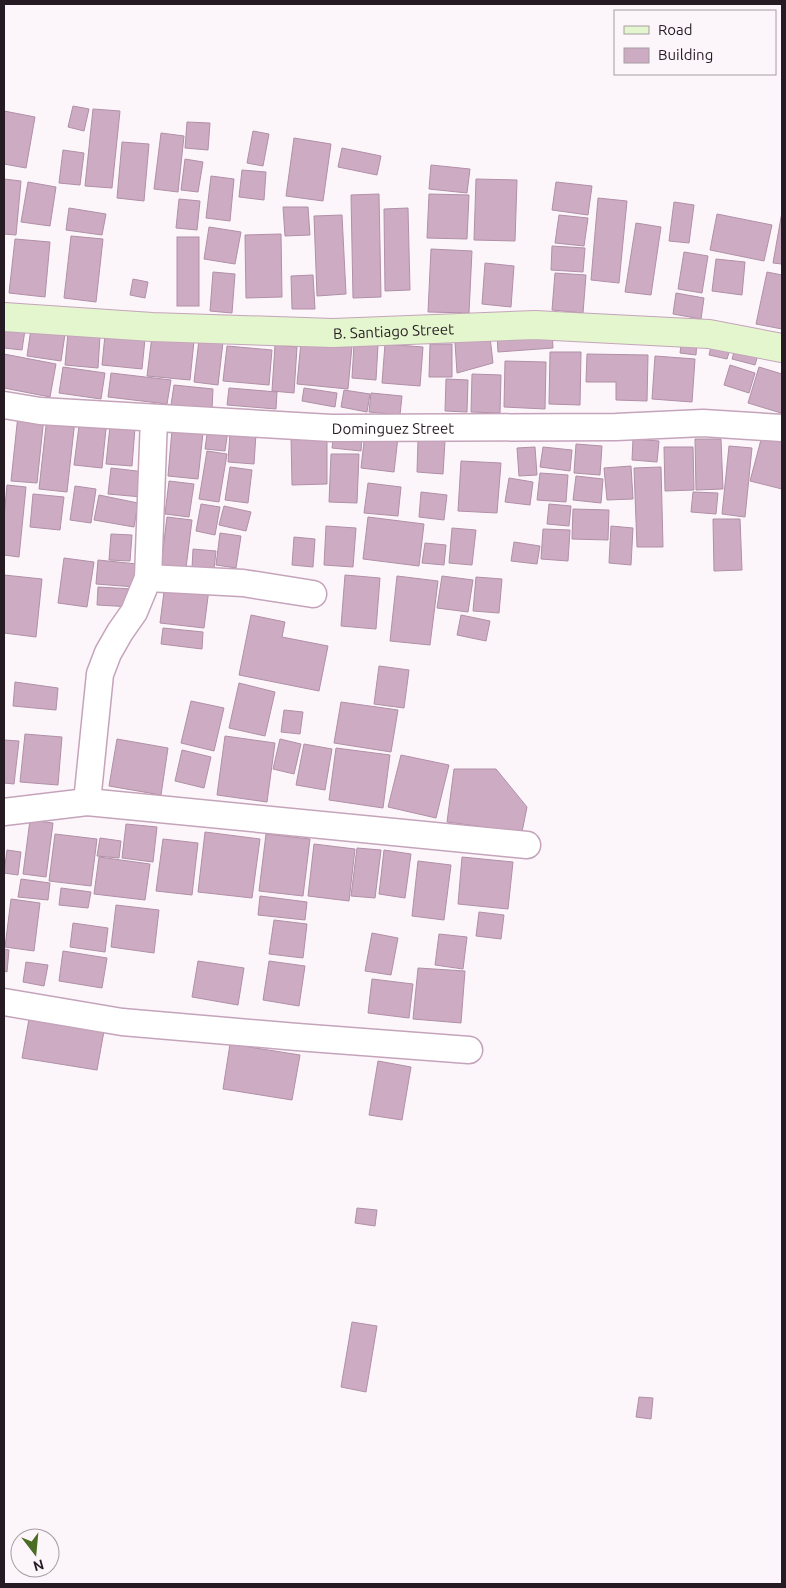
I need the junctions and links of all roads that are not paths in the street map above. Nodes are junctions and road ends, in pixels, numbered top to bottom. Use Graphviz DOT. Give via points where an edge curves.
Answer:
graph roads {
  1 [pos="4,317"];
  2 [pos="782,348"];
  3 [pos="4,405"];
  4 [pos="154,418"];
  5 [pos="782,428"];
  6 [pos="148,578"];
  7 [pos="313,594"];
  8 [pos="88,802"];
  9 [pos="4,812"];
  10 [pos="528,845"];
  11 [pos="4,1002"];
  12 [pos="469,1050"];
  1 -- 2 [label="main road, B. Santiago Street" via="152,327 333,333 535,325 709,334"];
  3 -- 4 [label="street, Dominguez Street" via="40,411"];
  4 -- 5 [label="street, Dominguez Street" via="331,428 616,427 703,423"];
  4 -- 6 [label="street"];
  6 -- 7 [label="street" via="244,583"];
  6 -- 8 [label="street" via="134,612 120,632 100,674"];
  8 -- 9 [label="street"];
  8 -- 10 [label="street"];
  11 -- 12 [label="street" via="122,1022"];
}
